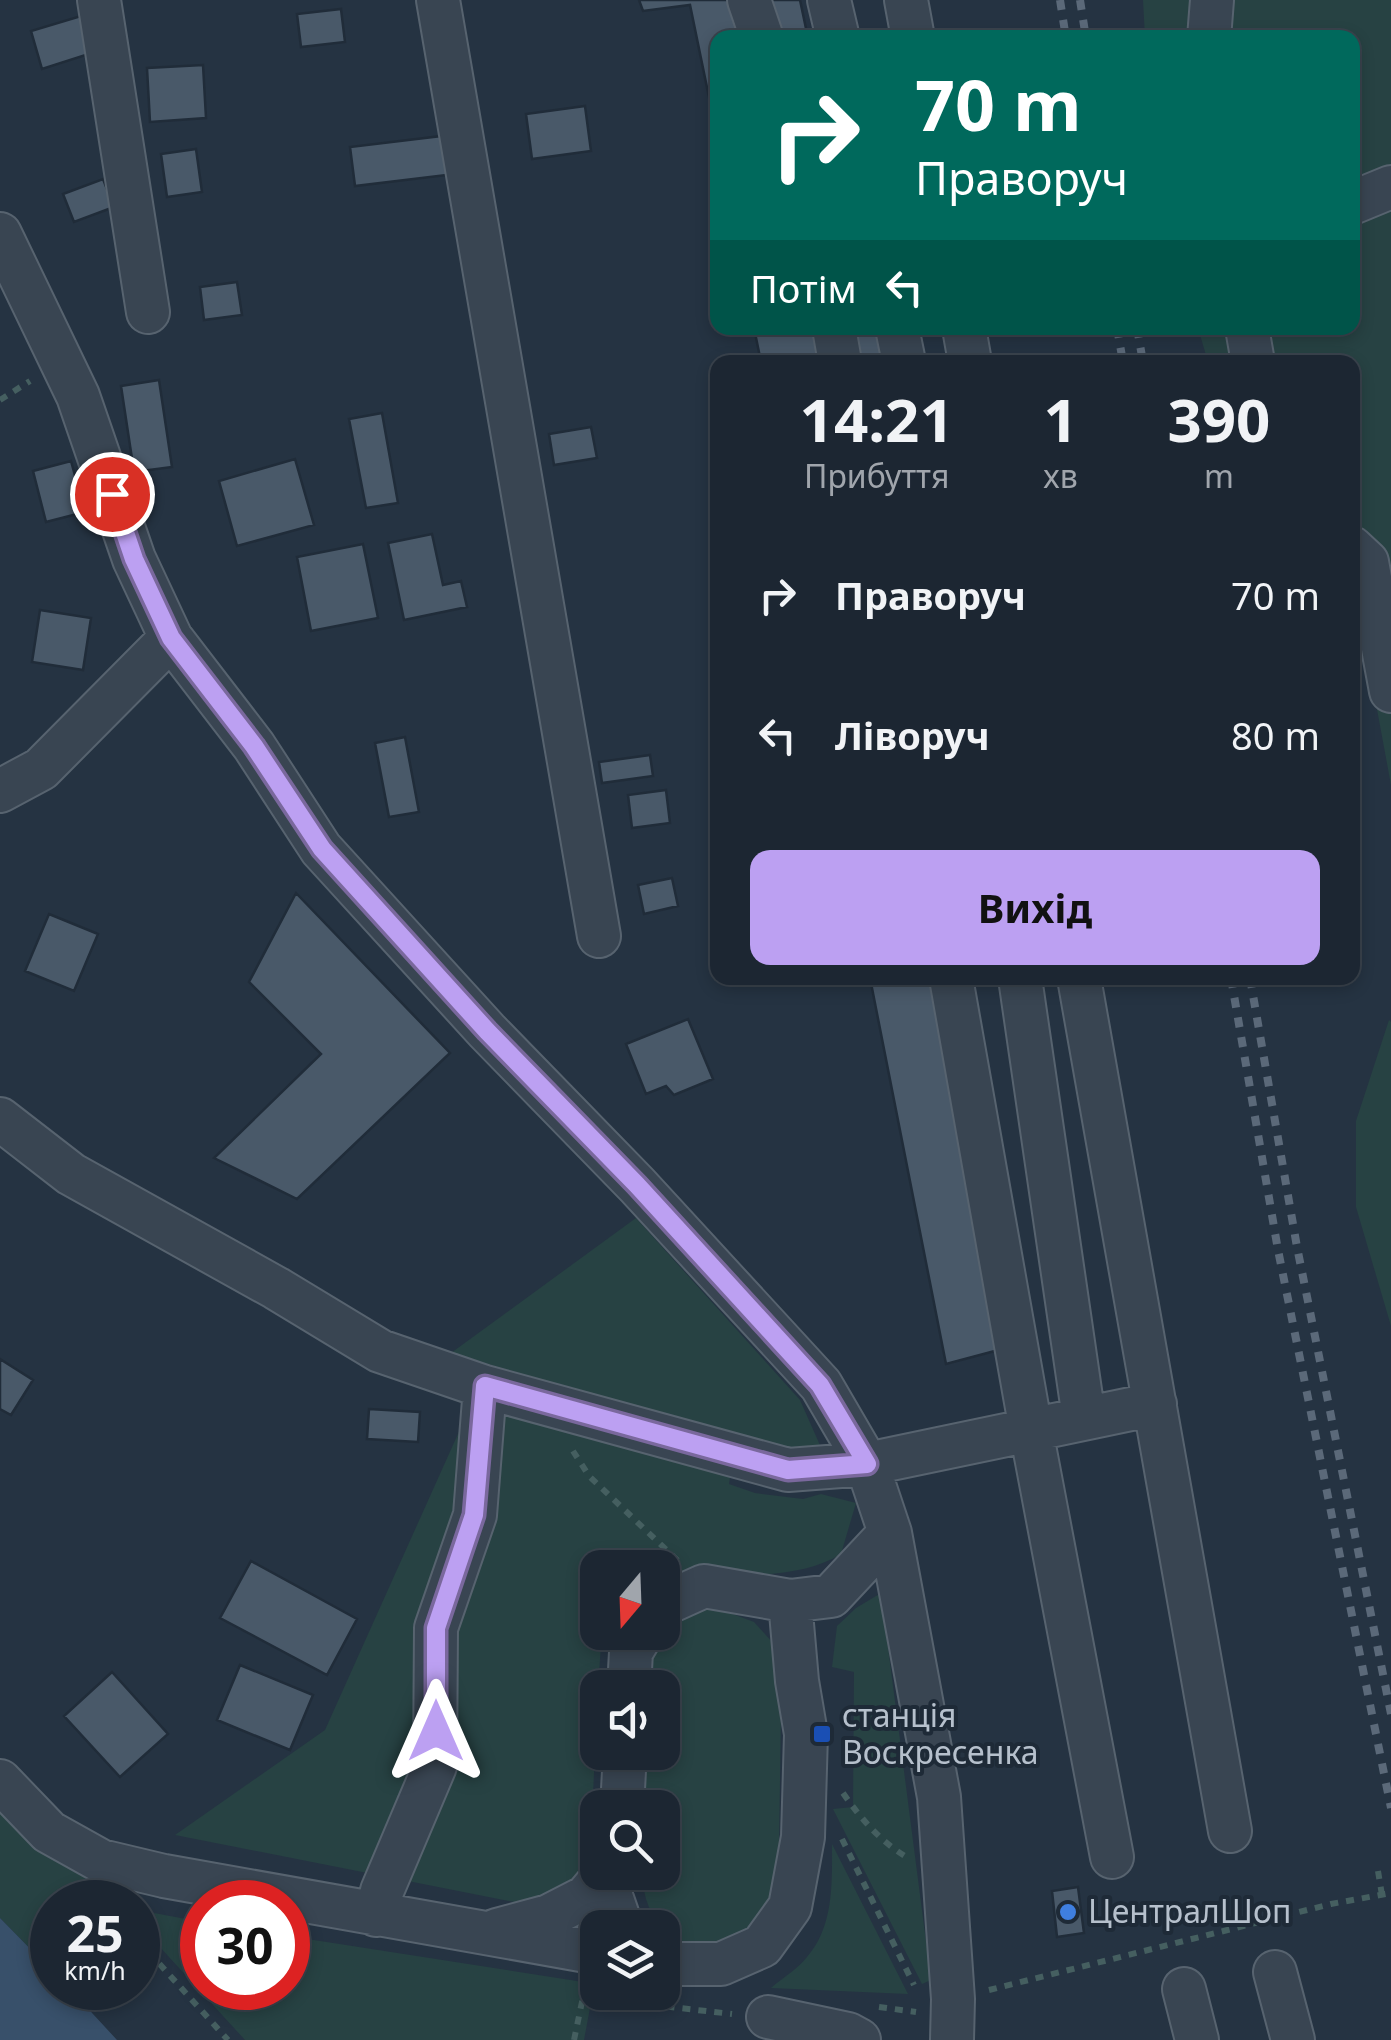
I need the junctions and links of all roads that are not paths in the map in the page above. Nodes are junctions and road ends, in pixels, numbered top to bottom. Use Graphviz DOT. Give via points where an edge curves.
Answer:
graph roads {
  1 [pos="100,0"];
  2 [pos="438,0"];
  3 [pos="749,0"];
  4 [pos="830,0"];
  5 [pos="906,0"];
  6 [pos="1212,0"];
  7 [pos="759,30"];
  8 [pos="836,30"];
  9 [pos="911,30"];
  10 [pos="1210,30"];
  11 [pos="1391,188"];
  12 [pos="1360,200"];
  13 [pos="0,234"];
  14 [pos="148,312"];
  15 [pos="1360,555"];
  16 [pos="171,638"];
  17 [pos="1391,691"];
  18 [pos="0,791"];
  19 [pos="599,936"];
  20 [pos="952,985"];
  21 [pos="1021,985"];
  22 [pos="1080,985"];
  23 [pos="0,1120"];
  24 [pos="485,1386"];
  25 [pos="1154,1404"];
  26 [pos="1084,1418"];
  27 [pos="1031,1430"];
  28 [pos="867,1464"];
  29 [pos="890,1533"];
  30 [pos="680,1597"];
  31 [pos="790,1601"];
  32 [pos="0,1781"];
  33 [pos="1230,1831"];
  34 [pos="1112,1857"];
  35 [pos="592,1890"];
  36 [pos="376,1915"];
  37 [pos="487,1933"];
  38 [pos="580,1950"];
  39 [pos="680,1964"];
  40 [pos="1276,1972"];
  41 [pos="1184,1989"];
  42 [pos="941,2012"];
  43 [pos="768,2018"];
  44 [pos="860,2040"];
  45 [pos="1197,2040"];
  46 [pos="1293,2040"];
  1 -- 14 [label="street"];
  2 -- 19 [label="street"];
  3 -- 7 [label="street"];
  4 -- 8 [label="street"];
  5 -- 9 [label="street"];
  6 -- 10 [label="street"];
  11 -- 12 [label="street"];
  13 -- 16 [label="street" via="78,396 134,559"];
  15 -- 17 [label="street" via="1367,562"];
  16 -- 18 [label="street" via="40,769"];
  16 -- 28 [label="street" via="322,849 820,1385"];
  20 -- 27 [label="street"];
  21 -- 26 [label="street"];
  22 -- 25 [label="street"];
  23 -- 24 [label="street" via="71,1174 380,1351"];
  24 -- 28 [label="street" via="788,1470"];
  24 -- 36 [label="street" via="474,1515 436,1628 435,1766"];
  25 -- 26 [label="street"];
  25 -- 33 [label="street"];
  26 -- 27 [label="street"];
  27 -- 28 [label="street"];
  27 -- 34 [label="street"];
  28 -- 29 [label="street"];
  29 -- 31 [label="street" via="831,1596"];
  29 -- 42 [label="street" via="940,1797 946,1888"];
  30 -- 31 [label="street" via="704,1586"];
  31 -- 39 [label="street" via="806,1734 803,1836 790,1907 762,1946 722,1964"];
  32 -- 36 [label="street" via="49,1832 101,1862"];
  35 -- 37 [label="street" via="549,1916"];
  36 -- 37 [label="street"];
  37 -- 38 [label="street"];
  40 -- 46 [label="street"];
  41 -- 45 [label="street"];
  43 -- 44 [label="street"];
}
